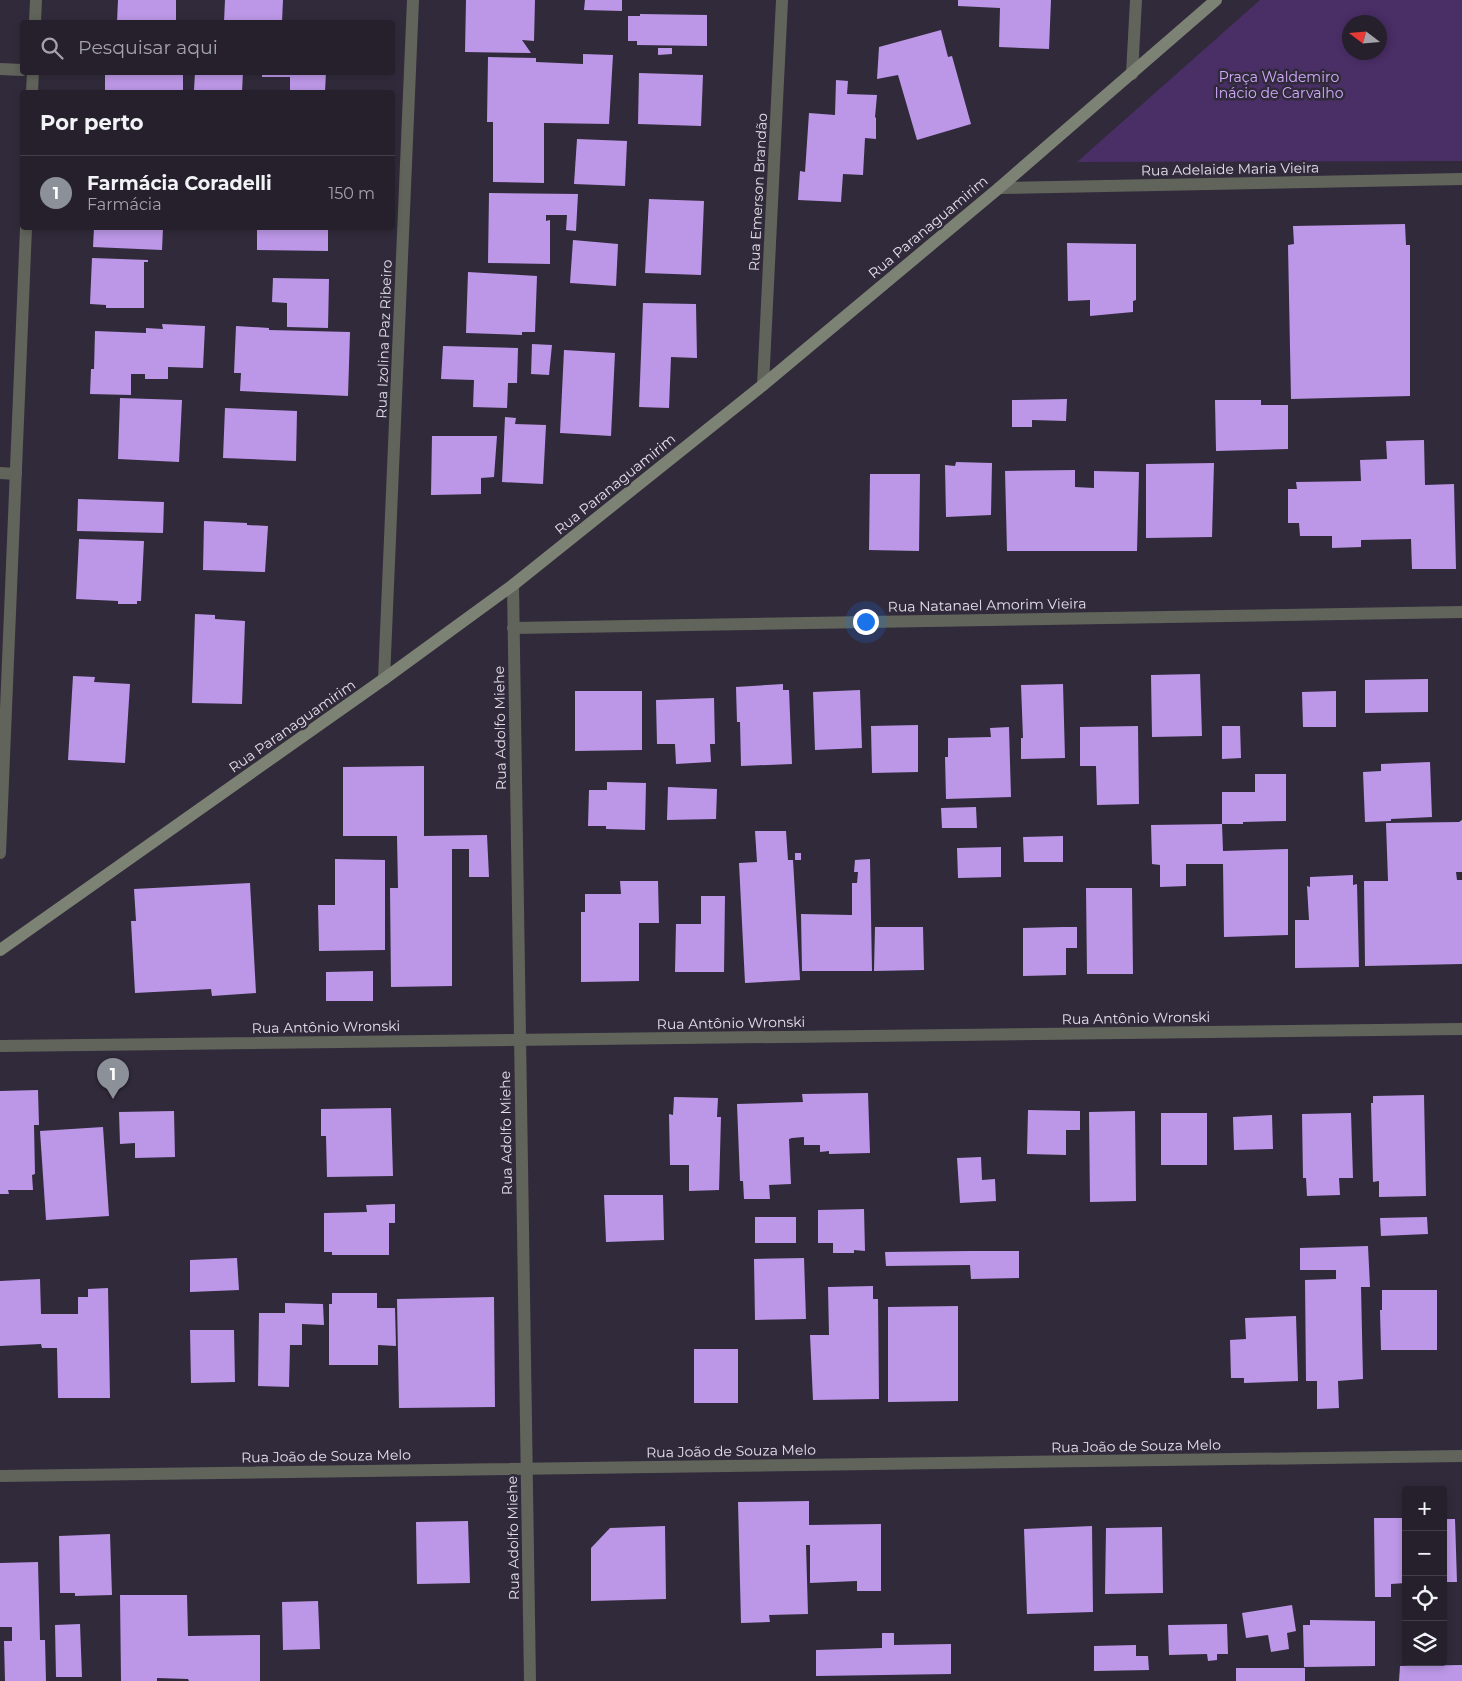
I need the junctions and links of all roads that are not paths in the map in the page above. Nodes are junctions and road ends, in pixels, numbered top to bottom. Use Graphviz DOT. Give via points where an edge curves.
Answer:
graph roads {
  1 [pos="36,0"];
  2 [pos="413,0"];
  3 [pos="782,0"];
  4 [pos="1136,0"];
  5 [pos="1216,0"];
  6 [pos="35,20"];
  7 [pos="0,68"];
  8 [pos="20,70"];
  9 [pos="1132,74"];
  10 [pos="33,75"];
  11 [pos="32,90"];
  12 [pos="1462,179"];
  13 [pos="999,188"];
  14 [pos="26,230"];
  15 [pos="763,385"];
  16 [pos="0,473"];
  17 [pos="16,474"];
  18 [pos="513,585"];
  19 [pos="1462,612"];
  20 [pos="513,628"];
  21 [pos="384,679"];
  22 [pos="0,853"];
  23 [pos="0,950"];
  24 [pos="1462,1029"];
  25 [pos="520,1040"];
  26 [pos="0,1046"];
  27 [pos="1462,1456"];
  28 [pos="527,1469"];
  29 [pos="0,1476"];
  30 [pos="530,1681"];
  1 -- 6 [label="street"];
  2 -- 21 [label="street, Rua Izolina Paz Ribeiro"];
  3 -- 15 [label="street, Rua Emerson Brandão"];
  4 -- 9 [label="street"];
  5 -- 9 [label="street, Rua Paranaguamirim"];
  7 -- 8 [label="street"];
  9 -- 13 [label="street, Rua Paranaguamirim"];
  10 -- 11 [label="street"];
  12 -- 13 [label="street, Rua Adelaide Maria Vieira"];
  13 -- 15 [label="street, Rua Paranaguamirim"];
  14 -- 17 [label="street"];
  15 -- 18 [label="street, Rua Paranaguamirim"];
  16 -- 17 [label="street"];
  17 -- 22 [label="street"];
  18 -- 20 [label="street, Rua Adolfo Miehe"];
  18 -- 21 [label="street, Rua Paranaguamirim"];
  19 -- 20 [label="street, Rua Natanael Amorim Vieira"];
  20 -- 25 [label="street, Rua Adolfo Miehe"];
  21 -- 23 [label="street, Rua Paranaguamirim"];
  24 -- 25 [label="street, Rua Antônio Wronski"];
  25 -- 26 [label="street, Rua Antônio Wronski"];
  25 -- 28 [label="street, Rua Adolfo Miehe"];
  27 -- 28 [label="street, Rua João de Souza Melo"];
  28 -- 29 [label="street, Rua João de Souza Melo"];
  28 -- 30 [label="street, Rua Adolfo Miehe"];
}
